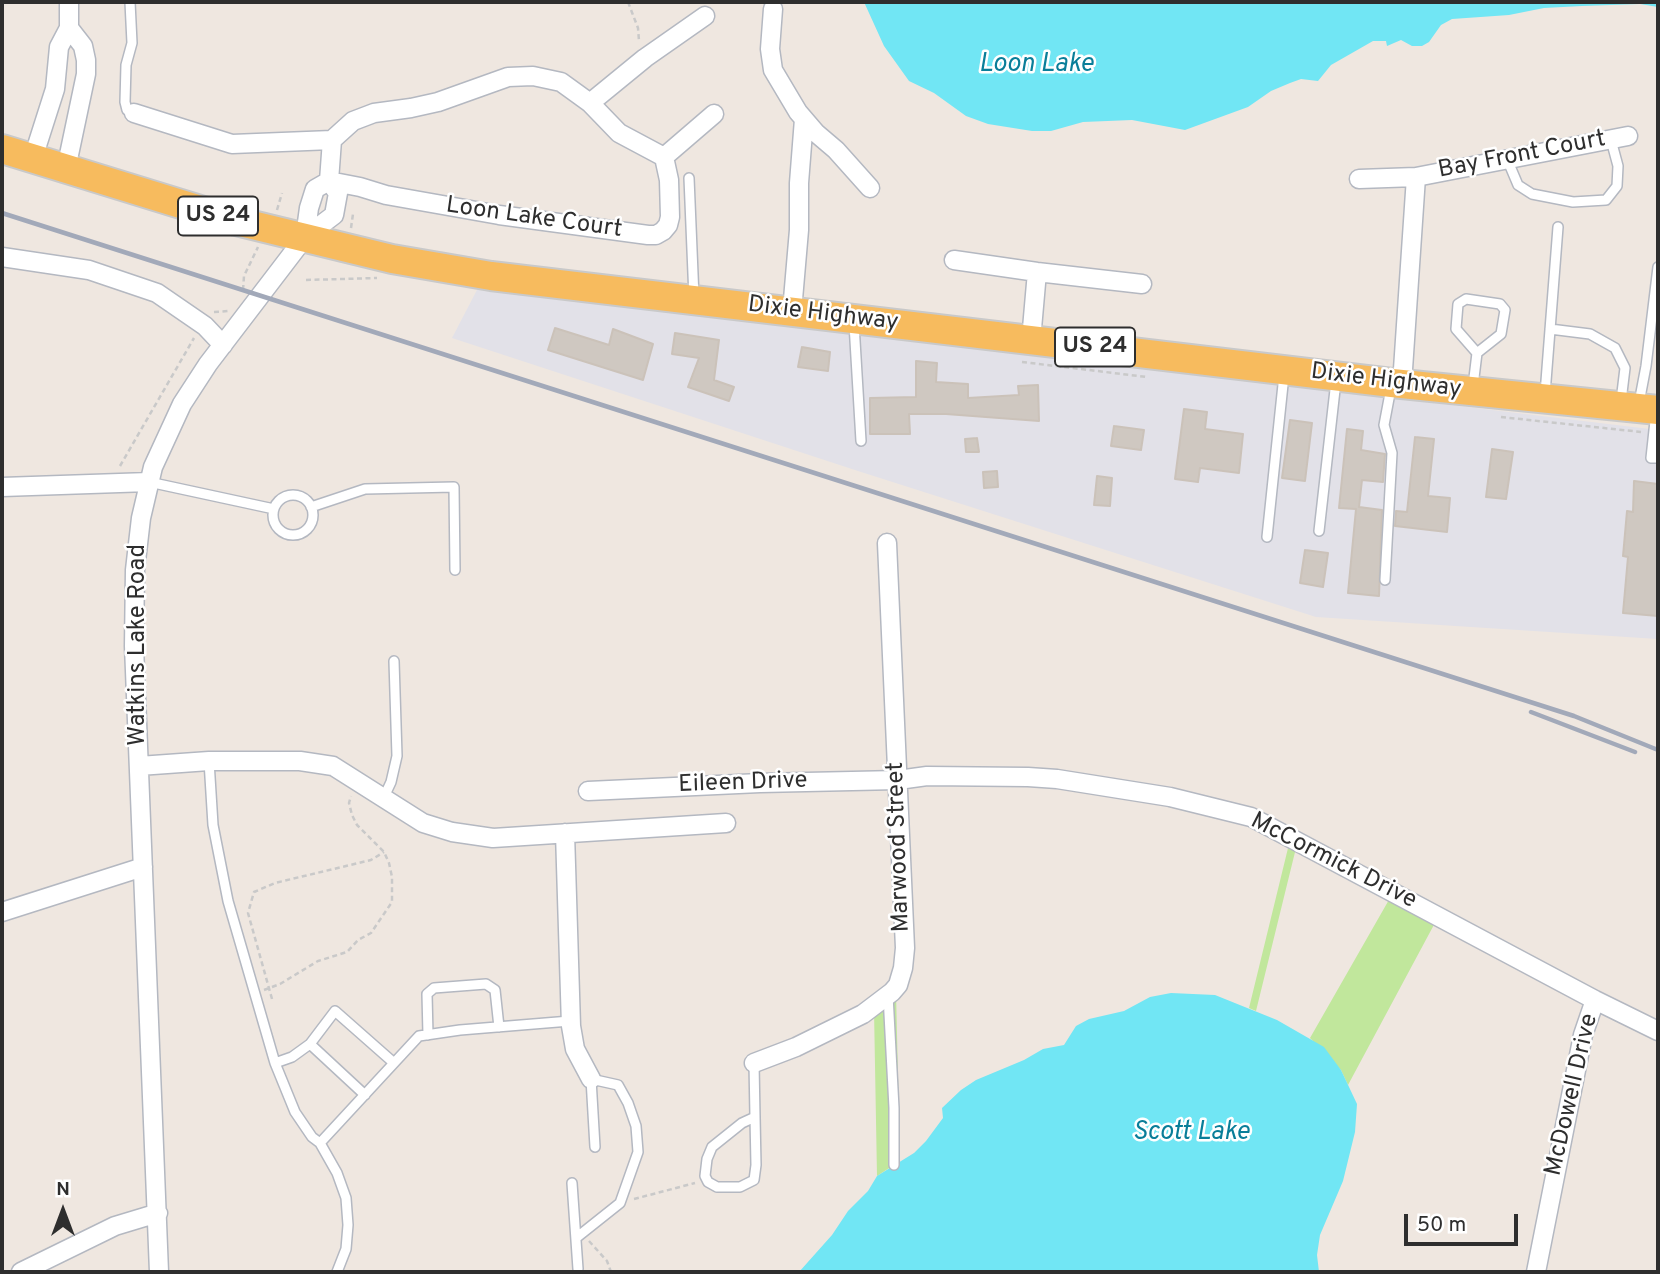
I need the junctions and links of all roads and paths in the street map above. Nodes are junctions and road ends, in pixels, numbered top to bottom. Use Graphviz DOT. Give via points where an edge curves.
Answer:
graph roads {
  1 [pos="69,2"];
  2 [pos="130,2"];
  3 [pos="628,2"];
  4 [pos="773,9"];
  5 [pos="705,16"];
  6 [pos="69,28"];
  7 [pos="639,62"];
  8 [pos="590,103"];
  9 [pos="134,113"];
  10 [pos="714,114"];
  11 [pos="804,120"];
  12 [pos="1620,138"];
  13 [pos="332,140"];
  14 [pos="2,149"];
  15 [pos="664,157"];
  16 [pos="33,158"];
  17 [pos="1507,159"];
  18 [pos="66,169"];
  19 [pos="1416,177"];
  20 [pos="689,178"];
  21 [pos="1359,179"];
  22 [pos="329,181"];
  23 [pos="870,188"];
  24 [pos="282,193"];
  25 [pos="278,206"];
  26 [pos="353,214"];
  27 [pos="353,223"];
  28 [pos="1558,227"];
  29 [pos="306,237"];
  30 [pos="2,257"];
  31 [pos="954,260"];
  32 [pos="250,265"];
  33 [pos="1658,267"];
  34 [pos="1037,272"];
  35 [pos="1142,284"];
  36 [pos="242,298"];
  37 [pos="695,300"];
  38 [pos="229,310"];
  39 [pos="792,311"];
  40 [pos="206,318"];
  41 [pos="854,319"];
  42 [pos="1550,329"];
  43 [pos="1031,340"];
  44 [pos="223,345"];
  45 [pos="1477,353"];
  46 [pos="1285,370"];
  47 [pos="1336,376"];
  48 [pos="1397,383"];
  49 [pos="1472,392"];
  50 [pos="1545,399"];
  51 [pos="1643,409"];
  52 [pos="861,441"];
  53 [pos="1658,458"];
  54 [pos="149,482"];
  55 [pos="116,483"];
  56 [pos="2,487"];
  57 [pos="311,508"];
  58 [pos="274,509"];
  59 [pos="1319,531"];
  60 [pos="1267,537"];
  61 [pos="887,543"];
  62 [pos="455,570"];
  63 [pos="1385,580"];
  64 [pos="394,661"];
  65 [pos="209,761"];
  66 [pos="139,766"];
  67 [pos="357,780"];
  68 [pos="898,780"];
  69 [pos="588,791"];
  70 [pos="384,797"];
  71 [pos="726,823"];
  72 [pos="565,833"];
  73 [pos="384,852"];
  74 [pos="143,867"];
  75 [pos="2,912"];
  76 [pos="269,989"];
  77 [pos="255,993"];
  78 [pos="888,995"];
  79 [pos="272,999"];
  80 [pos="1595,1000"];
  81 [pos="570,1021"];
  82 [pos="499,1027"];
  83 [pos="1658,1031"];
  84 [pos="428,1035"];
  85 [pos="310,1044"];
  86 [pos="275,1063"];
  87 [pos="394,1063"];
  88 [pos="754,1063"];
  89 [pos="591,1079"];
  90 [pos="365,1095"];
  91 [pos="755,1117"];
  92 [pos="320,1143"];
  93 [pos="595,1147"];
  94 [pos="894,1165"];
  95 [pos="708,1182"];
  96 [pos="572,1183"];
  97 [pos="620,1203"];
  98 [pos="158,1213"];
  99 [pos="579,1236"];
  100 [pos="578,1269"];
  101 [pos="21,1272"];
  102 [pos="159,1272"];
  103 [pos="337,1272"];
  104 [pos="611,1272"];
  105 [pos="1536,1272"];
  1 -- 6 [label="street"];
  2 -- 9 [label="lane" via="132,43 125,102 127,110"];
  3 -- 7 [label="path" via="638,28"];
  4 -- 11 [label="street" via="773,70"];
  5 -- 7 [label="street"];
  6 -- 16 [label="street" via="59,47 55,89"];
  6 -- 18 [label="street" via="83,46 86,74"];
  7 -- 8 [label="street"];
  8 -- 13 [label="street" via="561,82 508,77 438,102 374,113 353,121"];
  8 -- 15 [label="street" via="619,133"];
  9 -- 13 [label="street" via="232,144"];
  10 -- 15 [label="street"];
  11 -- 23 [label="street"];
  11 -- 39 [label="street"];
  12 -- 17 [label="street, Bay Front Court"];
  12 -- 17 [label="lane" via="1617,186 1606,200 1573,202 1532,194 1518,185"];
  13 -- 22 [label="street, Watkins Lake Road"];
  14 -- 16 [label="main road, Dixie Highway / US 24"];
  15 -- 22 [label="street, Loon Lake Court" via="670,217 656,235 499,215"];
  16 -- 18 [label="main road, Dixie Highway / US 24"];
  17 -- 19 [label="street, Bay Front Court"];
  18 -- 29 [label="main road, Dixie Highway / US 24" via="236,221"];
  19 -- 21 [label="street, Bay Front Court"];
  19 -- 48 [label="street, Bay Front Court"];
  20 -- 37 [label="lane"];
  22 -- 29 [label="street, Watkins Lake Road" via="315,189"];
  22 -- 29 [label="street, Watkins Lake Road" via="338,193 334,215"];
  24 -- 25 [label="path"];
  26 -- 27 [label="path"];
  28 -- 42 [label="lane"];
  29 -- 37 [label="main road, Dixie Highway / US 24" via="392,259 491,276"];
  29 -- 44 [label="street, Watkins Lake Road"];
  30 -- 40 [label="street" via="56,263 117,278"];
  31 -- 34 [label="street"];
  32 -- 36 [label="path"];
  33 -- 51 [label="lane"];
  34 -- 35 [label="street"];
  34 -- 43 [label="street"];
  37 -- 39 [label="main road, Dixie Highway / US 24"];
  38 -- 40 [label="path"];
  39 -- 41 [label="main road, Dixie Highway / US 24"];
  40 -- 44 [label="street"];
  40 -- 55 [label="path" via="118,470"];
  41 -- 43 [label="main road, Dixie Highway / US 24"];
  41 -- 52 [label="lane"];
  42 -- 50 [label="lane"];
  42 -- 51 [label="lane" via="1590,334 1615,348"];
  43 -- 46 [label="main road, Dixie Highway / US 24"];
  44 -- 54 [label="street, Watkins Lake Road" via="177,413"];
  45 -- 45 [label="lane" via="1456,329 1458,304 1466,299 1500,304 1505,310 1501,334"];
  45 -- 49 [label="lane"];
  46 -- 47 [label="main road, Dixie Highway / US 24"];
  46 -- 60 [label="lane"];
  47 -- 48 [label="main road, Dixie Highway / US 24"];
  47 -- 59 [label="lane"];
  48 -- 49 [label="main road, Dixie Highway / US 24"];
  48 -- 63 [label="lane" via="1384,425 1392,453"];
  49 -- 50 [label="main road, Dixie Highway / US 24"];
  50 -- 51 [label="main road, Dixie Highway / US 24"];
  51 -- 53 [label="lane" via="1651,458"];
  54 -- 55 [label="street"];
  54 -- 58 [label="lane"];
  54 -- 66 [label="street, Watkins Lake Road" via="135,570"];
  55 -- 56 [label="street"];
  57 -- 58 [label="lane" via="302,498 288,496"];
  57 -- 58 [label="lane" via="309,527 293,535 277,527"];
  57 -- 62 [label="lane" via="365,489 454,487"];
  61 -- 68 [label="street, Marwood Street"];
  64 -- 70 [label="lane" via="397,756"];
  65 -- 66 [label="street, Watkins Lake Road"];
  65 -- 67 [label="street, Watkins Lake Road" via="300,761 333,766"];
  65 -- 77 [label="lane" via="220,863"];
  66 -- 74 [label="street, Watkins Lake Road"];
  67 -- 70 [label="street, Watkins Lake Road"];
  67 -- 73 [label="path" via="349,803 352,815"];
  68 -- 69 [label="street, Eileen Drive"];
  68 -- 78 [label="street, Marwood Street" via="905,948 898,985"];
  68 -- 80 [label="street, McCormick Drive" via="927,776 1057,779 1170,797 1251,817"];
  70 -- 72 [label="street, Watkins Lake Road" via="423,823 452,832 493,838"];
  71 -- 72 [label="street, Watkins Lake Road"];
  72 -- 81 [label="street"];
  73 -- 76 [label="path" via="392,877 392,902 371,933 347,951 318,961"];
  73 -- 76 [label="path" via="370,860 254,892 248,913"];
  74 -- 75 [label="street"];
  74 -- 98 [label="street, Watkins Lake Road"];
  76 -- 77 [label="path"];
  76 -- 79 [label="path"];
  77 -- 86 [label="lane"];
  78 -- 88 [label="street, Marwood Street" via="824,1035"];
  78 -- 94 [label="lane"];
  80 -- 83 [label="street, McCormick Drive"];
  80 -- 105 [label="street, McDowell Drive" via="1583,1035"];
  81 -- 82 [label="lane"];
  81 -- 89 [label="street" via="575,1049"];
  82 -- 84 [label="lane"];
  82 -- 84 [label="lane" via="495,990 486,984 434,988 427,994"];
  84 -- 87 [label="lane" via="419,1036"];
  85 -- 86 [label="lane"];
  85 -- 87 [label="lane" via="335,1011"];
  85 -- 90 [label="lane"];
  86 -- 92 [label="lane" via="295,1112"];
  87 -- 90 [label="lane"];
  88 -- 91 [label="lane"];
  89 -- 93 [label="lane"];
  89 -- 97 [label="lane" via="618,1085 636,1125 638,1152"];
  90 -- 92 [label="lane"];
  91 -- 95 [label="lane" via="712,1147 705,1176"];
  91 -- 95 [label="lane" via="754,1180 740,1187 717,1187"];
  92 -- 103 [label="lane" via="346,1198 346,1249"];
  95 -- 97 [label="path"];
  96 -- 99 [label="lane"];
  97 -- 99 [label="lane"];
  98 -- 101 [label="street" via="115,1226"];
  98 -- 102 [label="street, Watkins Lake Road"];
  99 -- 100 [label="lane"];
  99 -- 104 [label="path" via="607,1261"];
}
